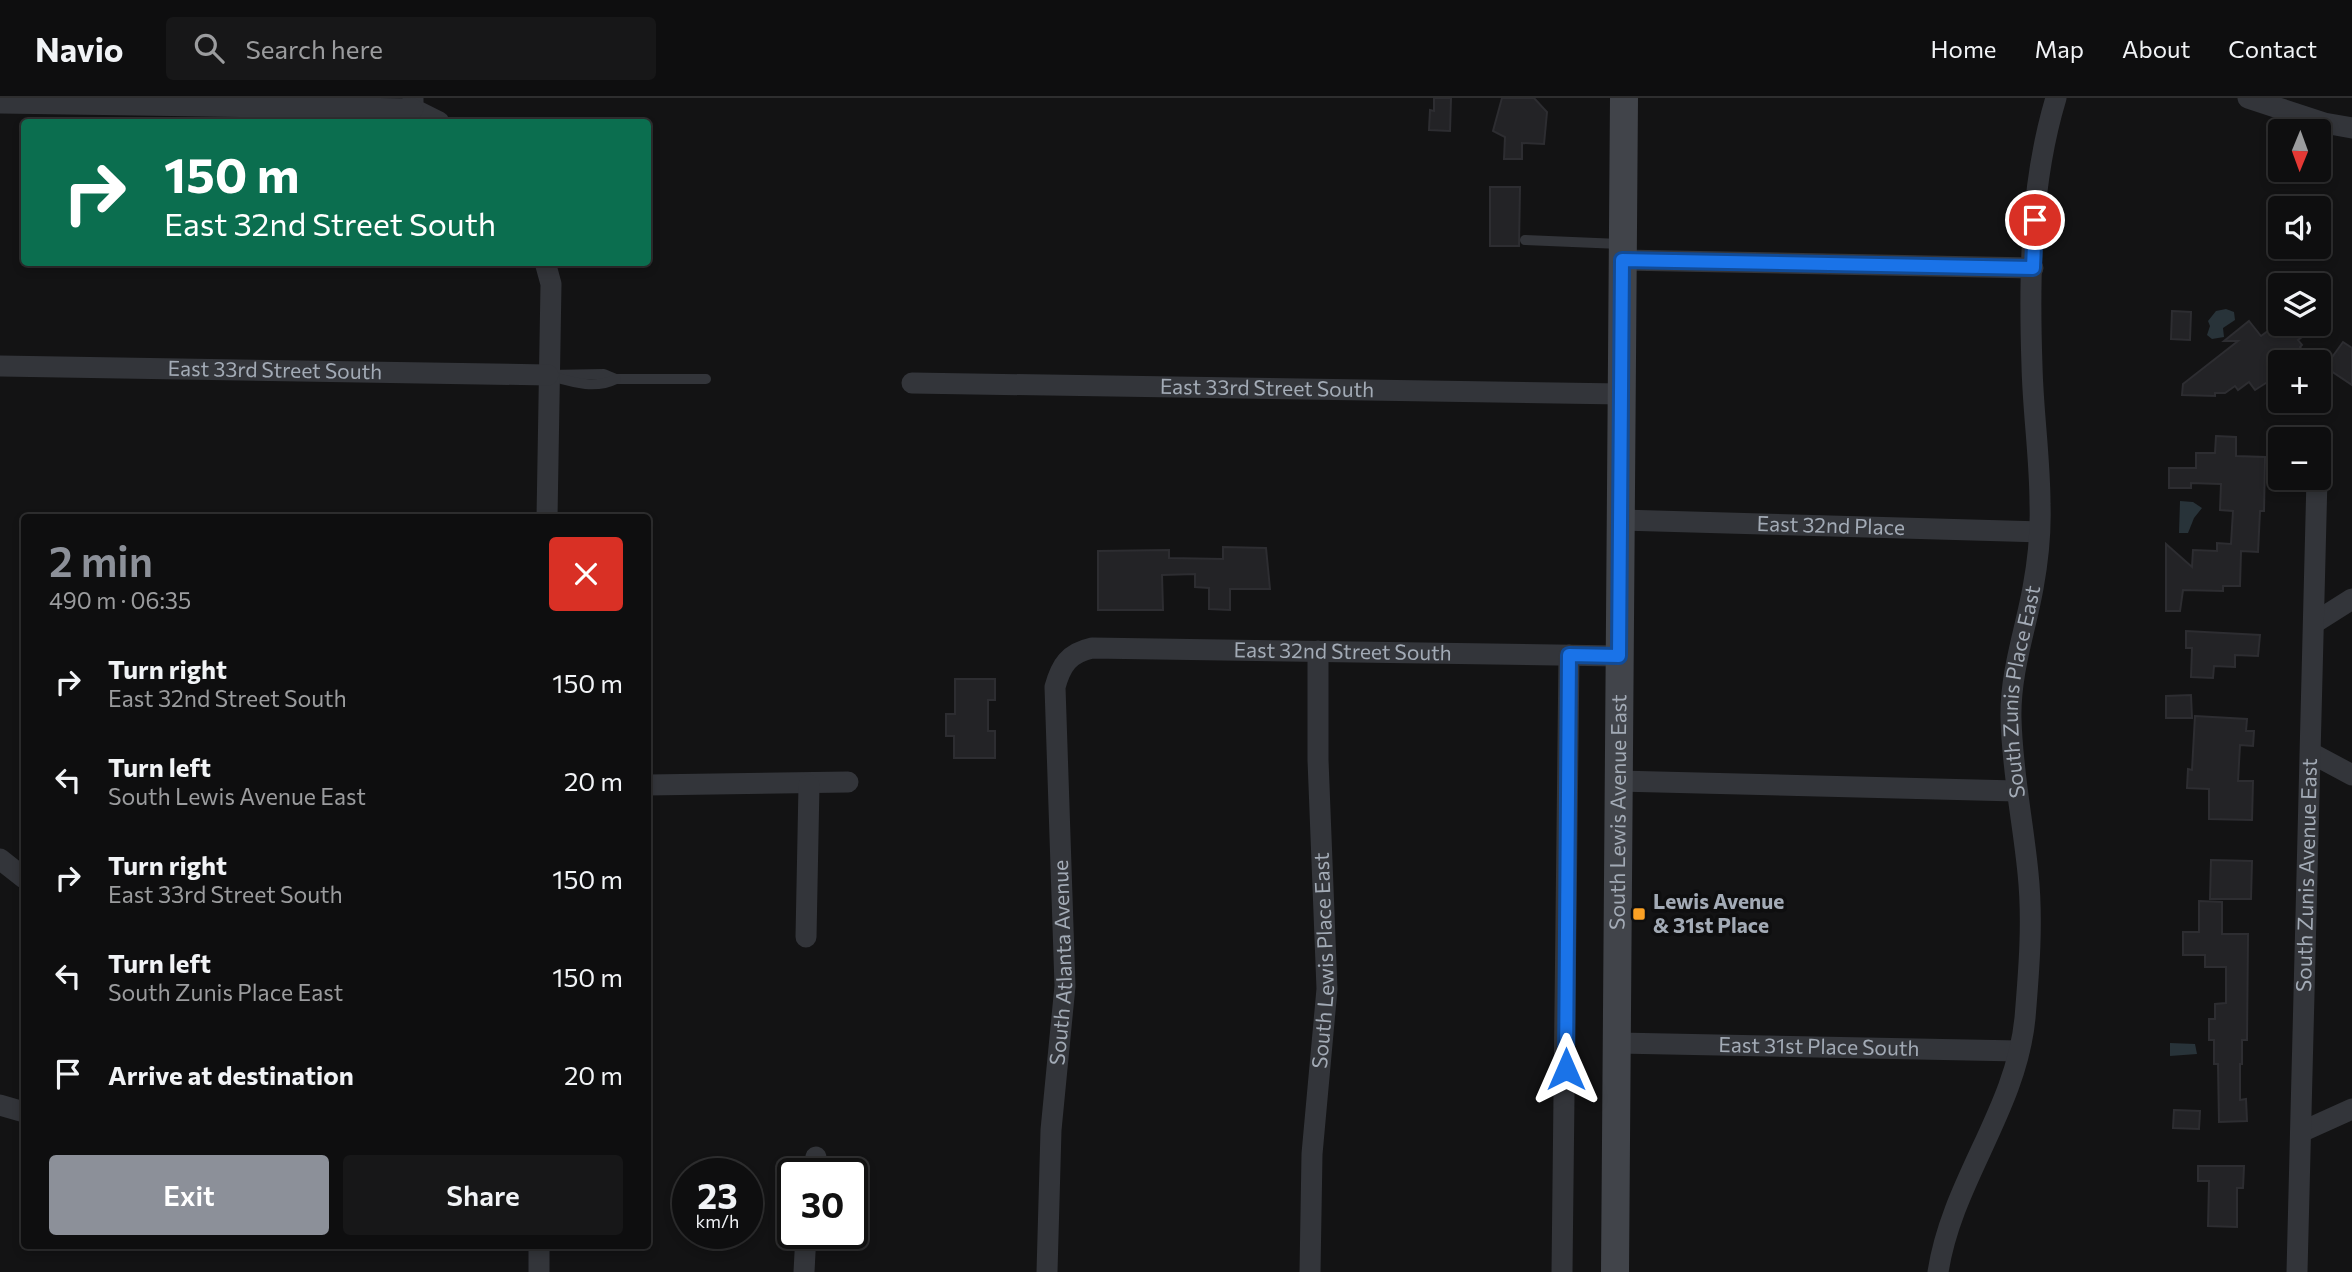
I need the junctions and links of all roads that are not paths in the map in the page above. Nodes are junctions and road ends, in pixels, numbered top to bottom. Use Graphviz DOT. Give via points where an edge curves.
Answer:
graph roads {
  1 [pos="1624,98"];
  2 [pos="2056,98"];
  3 [pos="2248,98"];
  4 [pos="0,103"];
  5 [pos="413,103"];
  6 [pos="435,119"];
  7 [pos="2352,128"];
  8 [pos="1525,240"];
  9 [pos="1622,252"];
  10 [pos="546,266"];
  11 [pos="2033,268"];
  12 [pos="0,366"];
  13 [pos="548,375"];
  14 [pos="706,379"];
  15 [pos="912,383"];
  16 [pos="1622,394"];
  17 [pos="2318,490"];
  18 [pos="547,514"];
  19 [pos="1621,520"];
  20 [pos="2039,532"];
  21 [pos="2352,599"];
  22 [pos="2314,623"];
  23 [pos="1318,651"];
  24 [pos="1569,655"];
  25 [pos="1070,656"];
  26 [pos="1619,656"];
  27 [pos="2311,752"];
  28 [pos="2352,775"];
  29 [pos="848,782"];
  30 [pos="1618,782"];
  31 [pos="651,785"];
  32 [pos="808,785"];
  33 [pos="2016,791"];
  34 [pos="0,859"];
  35 [pos="21,876"];
  36 [pos="806,937"];
  37 [pos="1618,1043"];
  38 [pos="2020,1051"];
  39 [pos="0,1105"];
  40 [pos="2352,1109"];
  41 [pos="21,1111"];
  42 [pos="2301,1132"];
  43 [pos="539,1249"];
  44 [pos="805,1249"];
  45 [pos="539,1272"];
  46 [pos="804,1272"];
  47 [pos="1047,1272"];
  48 [pos="1310,1272"];
  49 [pos="1562,1272"];
  50 [pos="1615,1272"];
  51 [pos="1938,1272"];
  52 [pos="2297,1272"];
  1 -- 9 [label="main road, South Lewis Avenue East"];
  2 -- 11 [label="street, South Zunis Place East" via="2035,196"];
  3 -- 7 [label="street"];
  4 -- 5 [label="street"];
  5 -- 6 [label="street"];
  8 -- 9 [label="lane"];
  9 -- 11 [label="street"];
  9 -- 16 [label="main road, South Lewis Avenue East"];
  10 -- 13 [label="street" via="551,284"];
  11 -- 20 [label="street, South Zunis Place East"];
  12 -- 13 [label="street, East 33rd Street South"];
  13 -- 14 [label="lane, East 33rd Street South" via="577,384"];
  13 -- 18 [label="street"];
  15 -- 16 [label="street, East 33rd Street South"];
  16 -- 19 [label="main road, South Lewis Avenue East"];
  17 -- 22 [label="street, South Zunis Avenue East"];
  19 -- 20 [label="street, East 32nd Place"];
  19 -- 26 [label="main road, South Lewis Avenue East"];
  20 -- 33 [label="street, South Zunis Place East" via="2033,588 2012,679"];
  21 -- 22 [label="street"];
  22 -- 27 [label="street, South Zunis Avenue East"];
  23 -- 24 [label="street, East 32nd Street South"];
  23 -- 25 [label="street, East 32nd Street South" via="1092,648"];
  23 -- 48 [label="street, South Lewis Place East" via="1327,989 1312,1154"];
  24 -- 26 [label="street, East 32nd Street South"];
  24 -- 49 [label="street"];
  25 -- 47 [label="street, South Atlanta Avenue" via="1061,666 1055,687 1065,986 1051,1130"];
  26 -- 30 [label="main road, South Lewis Avenue East"];
  27 -- 28 [label="street"];
  27 -- 42 [label="street, South Zunis Avenue East"];
  29 -- 32 [label="street"];
  30 -- 33 [label="street"];
  30 -- 37 [label="main road, South Lewis Avenue East"];
  31 -- 32 [label="street"];
  32 -- 36 [label="street"];
  33 -- 38 [label="street, South Zunis Place East" via="2030,926"];
  34 -- 35 [label="street"];
  37 -- 38 [label="street, East 31st Place South"];
  37 -- 50 [label="main road, South Lewis Avenue East"];
  38 -- 51 [label="street, South Zunis Place East" via="2003,1108 1949,1223"];
  39 -- 41 [label="street"];
  40 -- 42 [label="street"];
  42 -- 52 [label="street, South Zunis Avenue East"];
  43 -- 45 [label="street"];
  44 -- 46 [label="street"];
}
